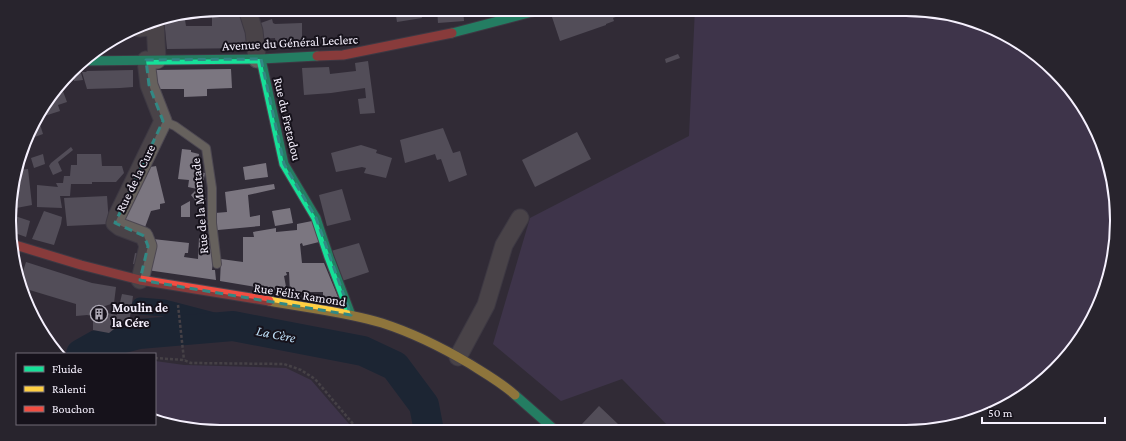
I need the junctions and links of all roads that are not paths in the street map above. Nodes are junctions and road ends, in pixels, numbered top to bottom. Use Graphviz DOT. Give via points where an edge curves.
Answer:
graph roads {
  1 [pos="249,16"];
  2 [pos="518,16"];
  3 [pos="150,29"];
  4 [pos="259,59"];
  5 [pos="152,60"];
  6 [pos="93,61"];
  7 [pos="163,121"];
  8 [pos="520,218"];
  9 [pos="18,246"];
  10 [pos="217,264"];
  11 [pos="140,280"];
  12 [pos="351,315"];
  13 [pos="458,357"];
  14 [pos="549,425"];
  1 -- 4 [label="street"];
  2 -- 4 [label="street, Avenue du Général Leclerc" via="471,29 350,54"];
  3 -- 5 [label="street"];
  4 -- 5 [label="street, Avenue du Général Leclerc"];
  4 -- 12 [label="street, Rue du Fretadou" via="284,164 316,218"];
  5 -- 6 [label="street, Avenue du Général Leclerc"];
  5 -- 7 [label="street" via="149,85"];
  7 -- 10 [label="lane, Rue de la Montade" via="175,126 206,148 212,188 212,222"];
  7 -- 11 [label="street, Rue de la Cure" via="115,223 144,236 148,246"];
  8 -- 13 [label="street" via="504,245 486,305"];
  9 -- 11 [label="street, Rue Félix Ramond" via="81,266"];
  11 -- 12 [label="street, Rue Félix Ramond"];
  12 -- 13 [label="street, Rue Félix Ramond" via="413,334"];
  13 -- 14 [label="street, Rue Félix Ramond" via="503,384"];
}
